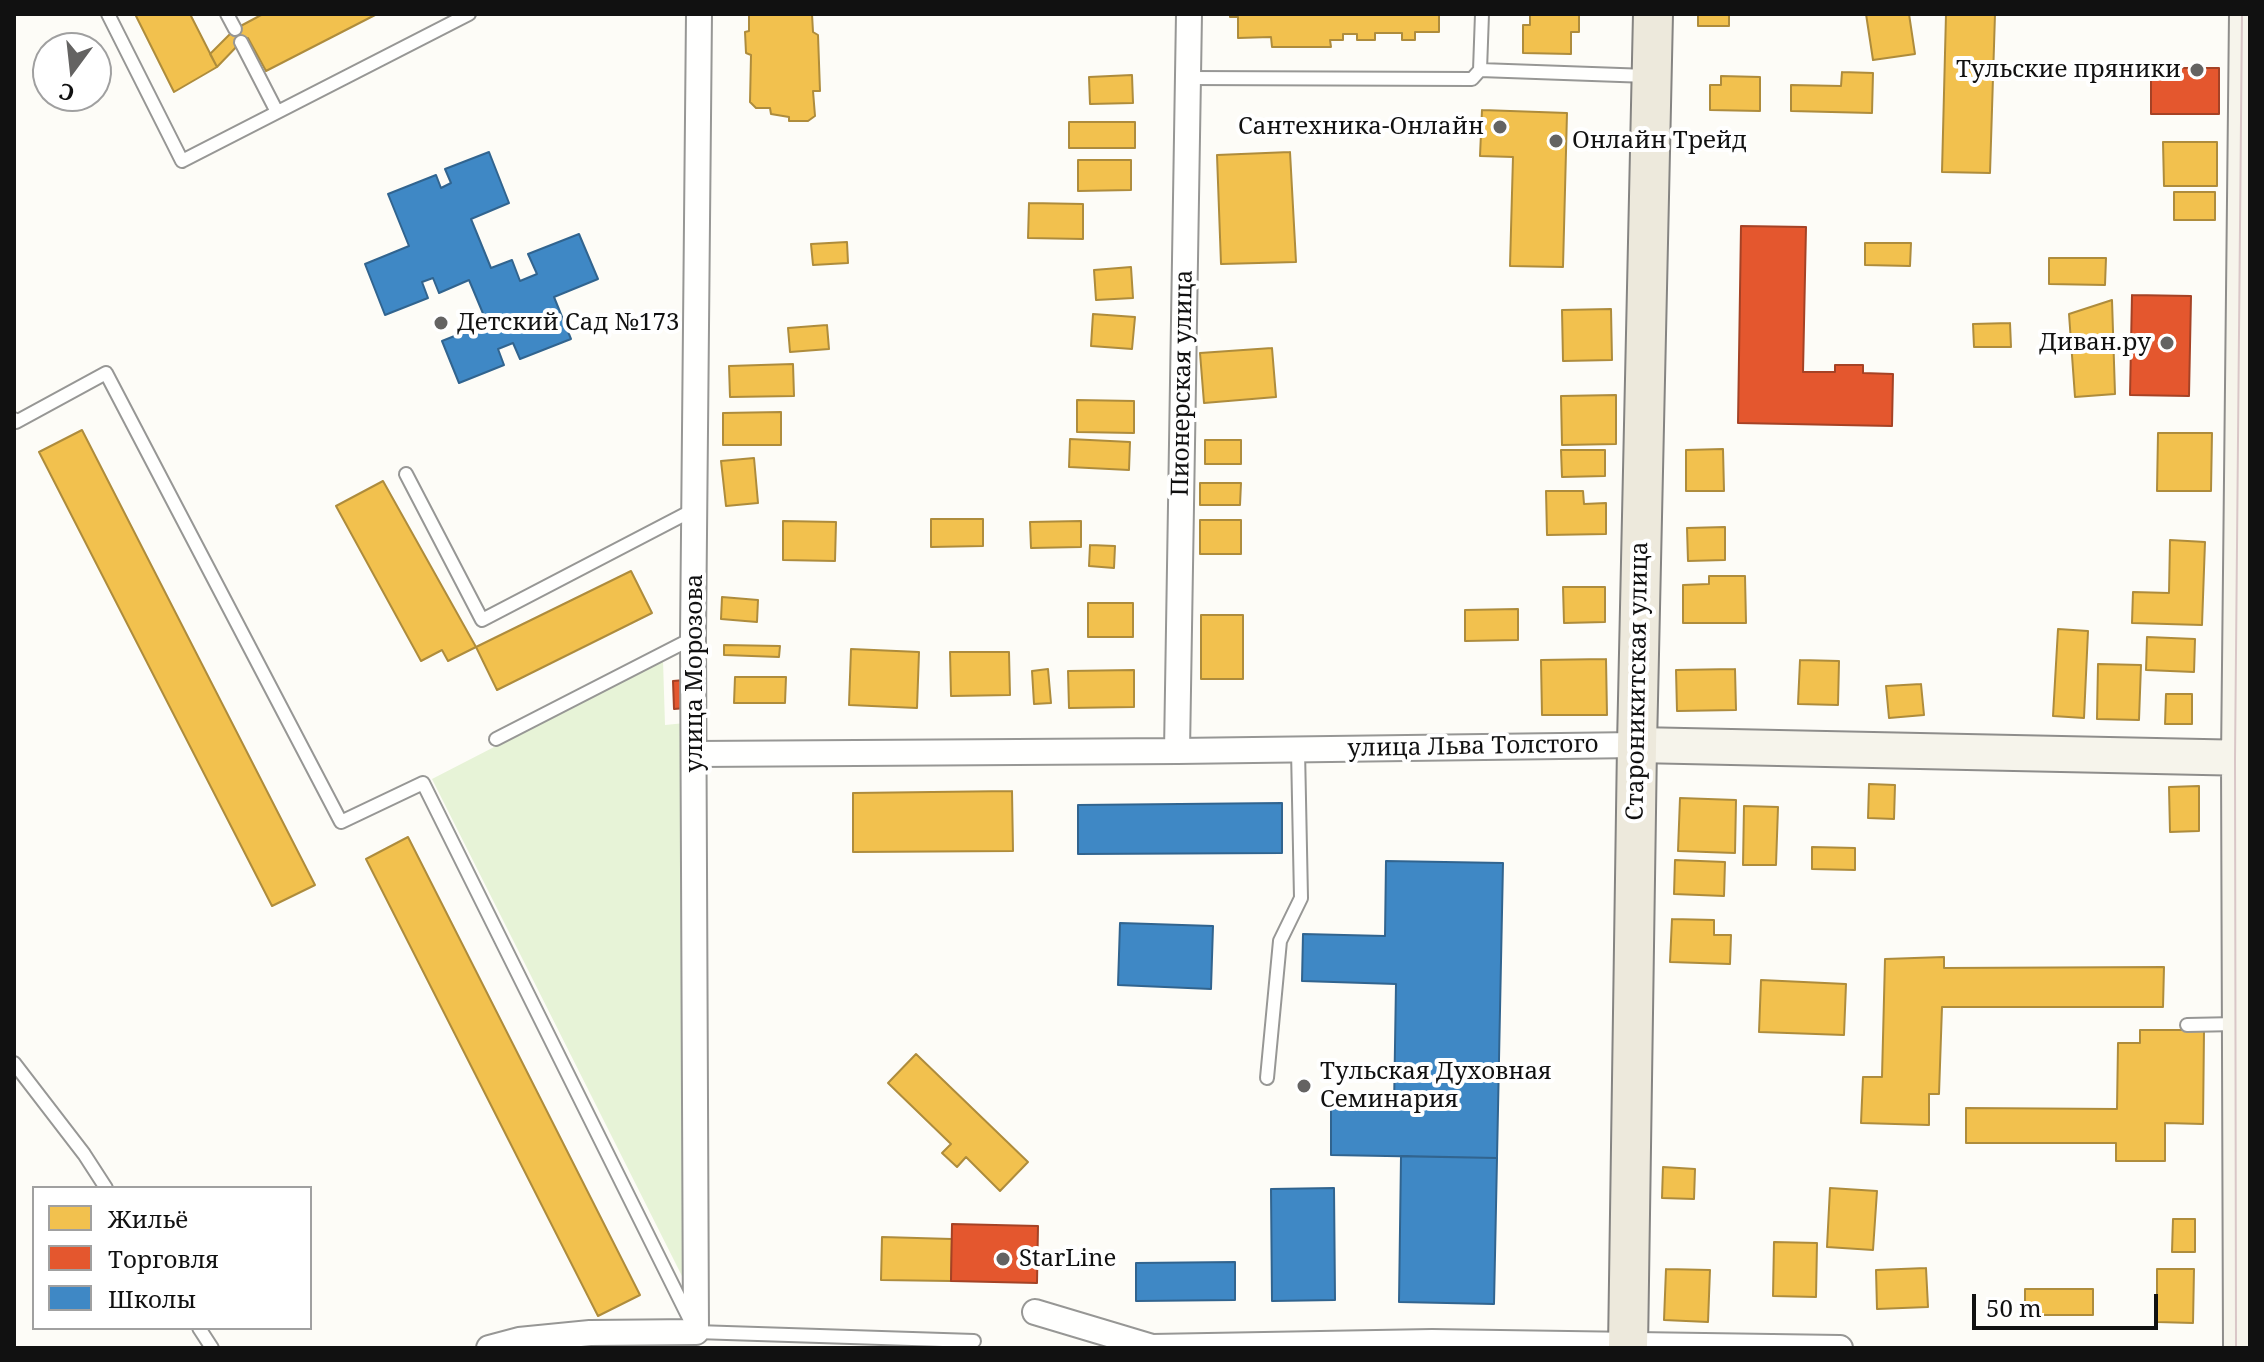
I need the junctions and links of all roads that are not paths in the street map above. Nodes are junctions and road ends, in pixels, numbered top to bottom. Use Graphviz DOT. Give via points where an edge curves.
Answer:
graph roads {
  1 [pos="108,14"];
  2 [pos="227,14"];
  3 [pos="469,14"];
  4 [pos="699,14"];
  5 [pos="1189,14"];
  6 [pos="1482,14"];
  7 [pos="1653,14"];
  8 [pos="2247,14"];
  9 [pos="235,29"];
  10 [pos="241,42"];
  11 [pos="1480,70"];
  12 [pos="1651,76"];
  13 [pos="1188,78"];
  14 [pos="276,110"];
  15 [pos="14,419"];
  16 [pos="406,474"];
  17 [pos="695,509"];
  18 [pos="693,638"];
  19 [pos="496,739"];
  20 [pos="1637,745"];
  21 [pos="1298,750"];
  22 [pos="1177,751"];
  23 [pos="696,754"];
  24 [pos="2244,758"];
  25 [pos="2240,1024"];
  26 [pos="2187,1025"];
  27 [pos="14,1063"];
  28 [pos="1267,1078"];
  29 [pos="105,1186"];
  30 [pos="1035,1312"];
  31 [pos="200,1330"];
  32 [pos="696,1332"];
  33 [pos="974,1341"];
  34 [pos="1432,1345"];
  35 [pos="1628,1346"];
  36 [pos="212,1348"];
  37 [pos="489,1348"];
  38 [pos="1152,1348"];
  39 [pos="1840,1348"];
  40 [pos="2241,1348"];
  1 -- 14 [label="lane" via="182,161"];
  2 -- 9 [label="lane"];
  3 -- 14 [label="lane"];
  4 -- 17 [label="street, улица Морозова"];
  5 -- 13 [label="street, Пионерская улица"];
  6 -- 11 [label="lane"];
  7 -- 12 [label="main road, Староникитская улица"];
  8 -- 24 [label="main road"];
  10 -- 14 [label="lane"];
  11 -- 12 [label="lane"];
  11 -- 13 [label="lane" via="1472,79"];
  12 -- 20 [label="main road, Староникитская улица"];
  13 -- 22 [label="street, Пионерская улица"];
  15 -- 32 [label="lane" via="106,373 341,822 423,783"];
  16 -- 17 [label="lane" via="482,620"];
  17 -- 18 [label="street, улица Морозова"];
  18 -- 19 [label="lane"];
  18 -- 23 [label="street, улица Морозова"];
  20 -- 21 [label="street, улица Льва Толстого"];
  20 -- 24 [label="main road, улица Льва Толстого"];
  20 -- 35 [label="main road, Староникитская улица"];
  21 -- 22 [label="street, улица Льва Толстого"];
  21 -- 28 [label="lane" via="1301,898 1280,941"];
  22 -- 23 [label="street, улица Льва Толстого"];
  23 -- 32 [label="street, улица Морозова"];
  24 -- 25 [label="main road"];
  25 -- 26 [label="lane"];
  25 -- 40 [label="main road"];
  27 -- 29 [label="lane"];
  30 -- 38 [label="street"];
  31 -- 36 [label="lane"];
  32 -- 33 [label="lane"];
  32 -- 37 [label="street" via="590,1333"];
  34 -- 35 [label="street"];
  34 -- 38 [label="street"];
  35 -- 39 [label="street"];
}
